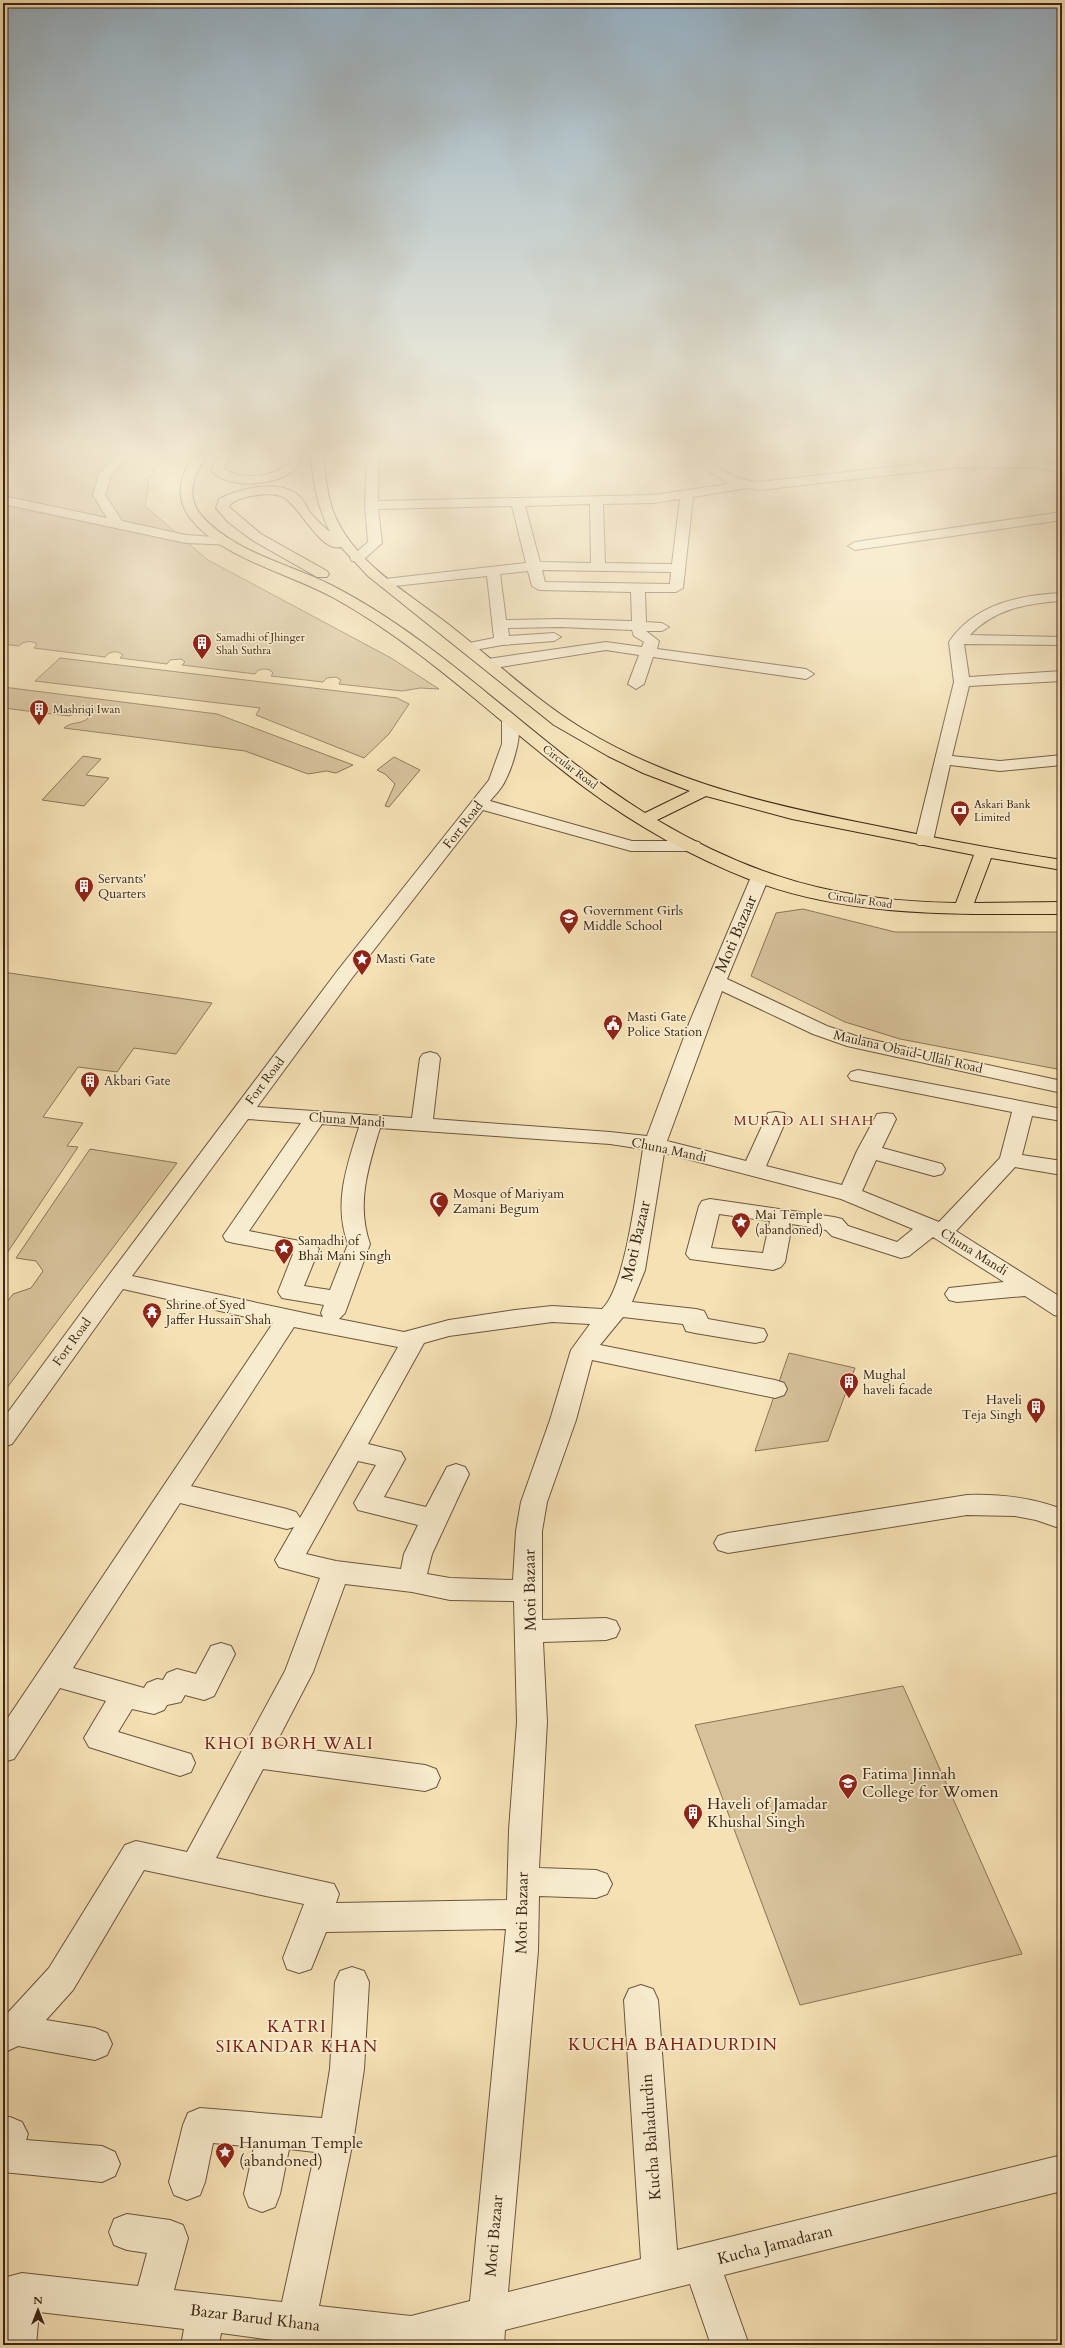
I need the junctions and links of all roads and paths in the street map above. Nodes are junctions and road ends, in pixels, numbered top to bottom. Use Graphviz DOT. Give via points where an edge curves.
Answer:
graph roads {
  1 [pos="267,561"];
  2 [pos="298,561"];
  3 [pos="359,561"];
  4 [pos="533,561"];
  5 [pos="598,561"];
  6 [pos="680,561"];
  7 [pos="534,566"];
  8 [pos="598,567"];
  9 [pos="679,568"];
  10 [pos="493,572"];
  11 [pos="385,583"];
  12 [pos="638,587"];
  13 [pos="337,594"];
  14 [pos="1062,597"];
  15 [pos="499,624"];
  16 [pos="662,627"];
  17 [pos="561,630"];
  18 [pos="645,638"];
  19 [pos="958,639"];
  20 [pos="1062,640"];
  21 [pos="502,641"];
  22 [pos="469,647"];
  23 [pos="565,652"];
  24 [pos="488,664"];
  25 [pos="806,674"];
  26 [pos="1062,676"];
  27 [pos="962,682"];
  28 [pos="636,684"];
  29 [pos="510,720"];
  30 [pos="945,760"];
  31 [pos="1062,760"];
  32 [pos="702,792"];
  33 [pos="480,804"];
  34 [pos="646,819"];
  35 [pos="924,841"];
  36 [pos="694,846"];
  37 [pos="984,853"];
  38 [pos="1062,865"];
  39 [pos="760,878"];
  40 [pos="963,908"];
  41 [pos="1062,908"];
  42 [pos="716,981"];
  43 [pos="430,1058"];
  44 [pos="858,1076"];
  45 [pos="1062,1087"];
  46 [pos="1024,1108"];
  47 [pos="242,1112"];
  48 [pos="1062,1115"];
  49 [pos="316,1117"];
  50 [pos="776,1118"];
  51 [pos="885,1119"];
  52 [pos="371,1121"];
  53 [pos="422,1125"];
  54 [pos="655,1144"];
  55 [pos="868,1151"];
  56 [pos="1010,1160"];
  57 [pos="1062,1168"];
  58 [pos="934,1169"];
  59 [pos="753,1170"];
  60 [pos="849,1194"];
  61 [pos="782,1216"];
  62 [pos="937,1229"];
  63 [pos="117,1280"];
  64 [pos="1028,1288"];
  65 [pos="957,1294"];
  66 [pos="338,1299"];
  67 [pos="1062,1309"];
  68 [pos="612,1313"];
  69 [pos="288,1318"];
  70 [pos="328,1326"];
  71 [pos="755,1335"];
  72 [pos="416,1336"];
  73 [pos="583,1350"];
  74 [pos="774,1389"];
  75 [pos="3,1438"];
  76 [pos="352,1450"];
  77 [pos="456,1474"];
  78 [pos="173,1492"];
  79 [pos="287,1519"];
  80 [pos="434,1519"];
  81 [pos="1062,1519"];
  82 [pos="728,1542"];
  83 [pos="336,1572"];
  84 [pos="412,1581"];
  85 [pos="528,1591"];
  86 [pos="606,1629"];
  87 [pos="530,1631"];
  88 [pos="221,1654"];
  89 [pos="53,1674"];
  90 [pos="124,1695"];
  91 [pos="3,1750"];
  92 [pos="255,1755"];
  93 [pos="180,1763"];
  94 [pos="425,1778"];
  95 [pos="195,1868"];
  96 [pos="523,1882"];
  97 [pos="596,1884"];
  98 [pos="522,1914"];
  99 [pos="316,1918"];
  100 [pos="299,1958"];
  101 [pos="352,1982"];
  102 [pos="641,2000"];
  103 [pos="9,2034"];
  104 [pos="94,2044"];
  105 [pos="275,2131"];
  106 [pos="3,2134"];
  107 [pos="336,2136"];
  108 [pos="102,2164"];
  109 [pos="1062,2173"];
  110 [pos="187,2182"];
  111 [pos="262,2194"];
  112 [pos="127,2232"];
  113 [pos="701,2263"];
  114 [pos="660,2274"];
  115 [pos="12,2294"];
  116 [pos="151,2307"];
  117 [pos="296,2324"];
  118 [pos="203,2329"];
  119 [pos="486,2331"];
  120 [pos="334,2336"];
  121 [pos="17,2345"];
  122 [pos="730,2345"];
  1 -- 13 [label="main road, Circular Road"];
  2 -- 13 [label="main road" via="326,576"];
  3 -- 11 [label="main road"];
  4 -- 7 [label="street"];
  5 -- 8 [label="street"];
  6 -- 9 [label="street"];
  7 -- 8 [label="street"];
  7 -- 10 [label="street"];
  7 -- 12 [label="street" via="539,586"];
  8 -- 9 [label="street"];
  9 -- 12 [label="street" via="676,588"];
  10 -- 11 [label="street"];
  10 -- 15 [label="street"];
  11 -- 22 [label="main road"];
  12 -- 18 [label="street"];
  13 -- 29 [label="main road, Circular Road" via="402,633"];
  14 -- 19 [label="street" via="1035,597 1002,606 968,626"];
  15 -- 17 [label="street"];
  15 -- 21 [label="street"];
  16 -- 18 [label="street"];
  17 -- 18 [label="street"];
  17 -- 21 [label="street"];
  17 -- 23 [label="street"];
  18 -- 23 [label="street"];
  18 -- 25 [label="street"];
  18 -- 28 [label="street"];
  19 -- 20 [label="street"];
  19 -- 27 [label="street" via="956,642"];
  21 -- 22 [label="street"];
  22 -- 24 [label="main road"];
  23 -- 24 [label="street"];
  24 -- 32 [label="main road" via="553,716 578,732 631,762"];
  26 -- 27 [label="street"];
  27 -- 30 [label="street"];
  29 -- 33 [label="street, Fort Road" via="510,744 497,781"];
  29 -- 34 [label="main road, Circular Road" via="573,771"];
  30 -- 31 [label="street" via="1000,766"];
  30 -- 35 [label="street"];
  32 -- 34 [label="main road"];
  32 -- 35 [label="main road" via="766,810"];
  33 -- 36 [label="street" via="631,846"];
  33 -- 47 [label="street, Fort Road" via="345,974"];
  34 -- 36 [label="main road, Circular Road"];
  35 -- 37 [label="main road"];
  36 -- 39 [label="main road, Circular Road"];
  37 -- 38 [label="main road"];
  37 -- 40 [label="main road"];
  39 -- 40 [label="main road, Circular Road" via="848,900"];
  39 -- 42 [label="street, Moti Bazaar"];
  40 -- 41 [label="main road, Circular Road"];
  42 -- 45 [label="street, Maulana Obaid-Ullah Road" via="820,1030 854,1042"];
  42 -- 54 [label="street, Moti Bazaar"];
  43 -- 53 [label="street"];
  44 -- 46 [label="street"];
  46 -- 48 [label="street"];
  46 -- 56 [label="street"];
  47 -- 49 [label="street, Chuna Mandi"];
  47 -- 63 [label="street, Fort Road"];
  49 -- 52 [label="street, Chuna Mandi"];
  49 -- 66 [label="street" via="234,1236 307,1249 290,1292"];
  50 -- 59 [label="street"];
  51 -- 55 [label="street"];
  52 -- 53 [label="street, Chuna Mandi"];
  52 -- 66 [label="street" via="350,1194 353,1232 359,1244"];
  53 -- 54 [label="street, Chuna Mandi" via="610,1138"];
  54 -- 59 [label="street, Chuna Mandi"];
  54 -- 68 [label="street, Moti Bazaar" via="633,1270"];
  55 -- 58 [label="street"];
  55 -- 60 [label="street"];
  56 -- 57 [label="street"];
  56 -- 62 [label="street" via="970,1205"];
  59 -- 60 [label="street, Chuna Mandi"];
  60 -- 62 [label="street, Chuna Mandi"];
  61 -- 62 [label="street" via="834,1224 840,1231 901,1251"];
  62 -- 64 [label="street, Chuna Mandi"];
  63 -- 69 [label="street"];
  63 -- 75 [label="street, Fort Road"];
  64 -- 65 [label="street"];
  64 -- 67 [label="street, Chuna Mandi"];
  66 -- 70 [label="street"];
  68 -- 71 [label="street" via="696,1317 695,1325"];
  68 -- 72 [label="street" via="552,1314 515,1318"];
  68 -- 73 [label="street, Moti Bazaar"];
  69 -- 70 [label="street"];
  69 -- 78 [label="street"];
  70 -- 72 [label="street" via="404,1340"];
  72 -- 76 [label="street"];
  73 -- 74 [label="street"];
  73 -- 85 [label="street, Moti Bazaar" via="563,1420 534,1502 529,1531"];
  76 -- 80 [label="street" via="392,1459 367,1503"];
  76 -- 83 [label="street" via="289,1560"];
  77 -- 80 [label="street"];
  78 -- 79 [label="street"];
  78 -- 89 [label="street"];
  80 -- 84 [label="street" via="418,1554"];
  81 -- 82 [label="street" via="1046,1511 1004,1504 953,1506"];
  83 -- 84 [label="street"];
  83 -- 92 [label="street" via="299,1672"];
  84 -- 85 [label="street" via="450,1588"];
  85 -- 87 [label="street, Moti Bazaar"];
  86 -- 87 [label="street"];
  87 -- 96 [label="street, Moti Bazaar" via="532,1722"];
  88 -- 90 [label="street" via="204,1688 177,1681 171,1694 157,1691 154,1702"];
  89 -- 90 [label="street"];
  89 -- 91 [label="street"];
  90 -- 93 [label="street" via="99,1738"];
  92 -- 94 [label="street"];
  92 -- 95 [label="street"];
  95 -- 99 [label="street" via="323,1894"];
  95 -- 103 [label="street" via="136,1855 61,1979"];
  96 -- 97 [label="street"];
  96 -- 98 [label="street, Moti Bazaar"];
  98 -- 99 [label="street"];
  98 -- 119 [label="street, Moti Bazaar" via="522,1951"];
  99 -- 100 [label="street"];
  101 -- 107 [label="street" via="347,2068"];
  102 -- 114 [label="street, Kucha Bahadurdin"];
  103 -- 104 [label="street"];
  105 -- 107 [label="street"];
  105 -- 110 [label="street" via="200,2124"];
  105 -- 111 [label="street"];
  106 -- 108 [label="street" via="10,2134 3,2155"];
  107 -- 117 [label="street"];
  109 -- 113 [label="street, Kucha Jamadaran"];
  112 -- 116 [label="street" via="170,2238"];
  113 -- 114 [label="street, Kucha Jamadaran"];
  113 -- 122 [label="street"];
  114 -- 119 [label="street, Kucha Jamadaran"];
  115 -- 116 [label="street, Bazar Barud Khana"];
  115 -- 121 [label="street"];
  116 -- 118 [label="street, Bazar Barud Khana"];
  117 -- 118 [label="street, Bazar Barud Khana"];
  117 -- 120 [label="street, Bazar Barud Khana"];
  119 -- 120 [label="street, Bazar Barud Khana"];
}
